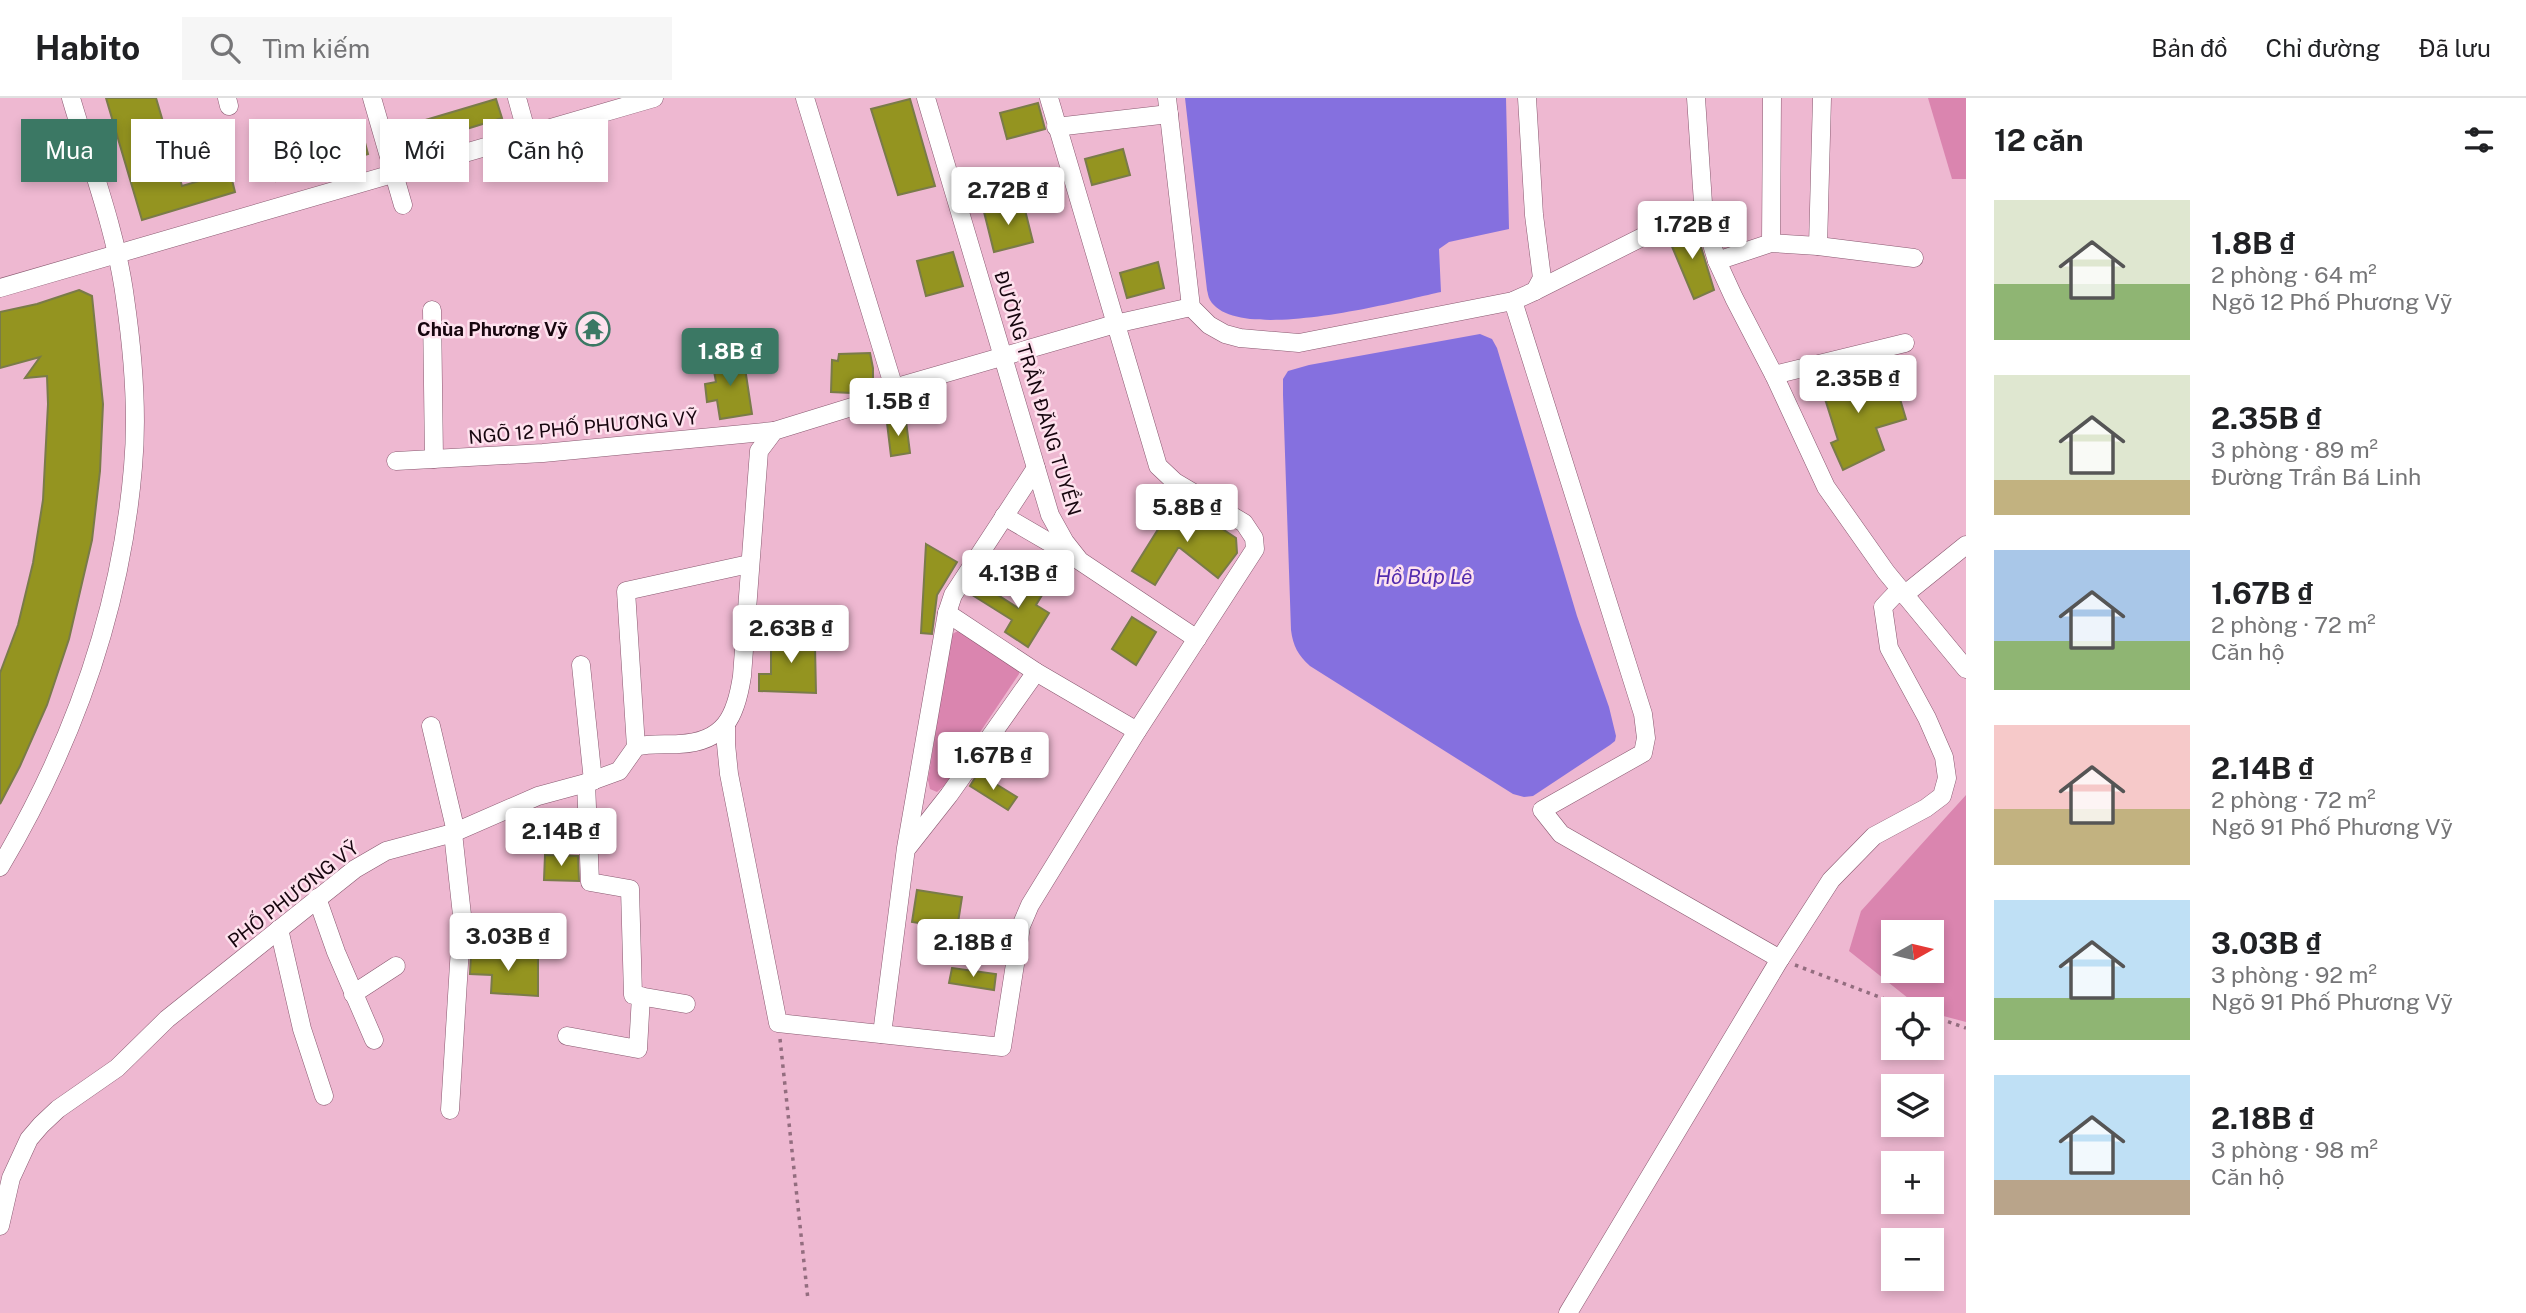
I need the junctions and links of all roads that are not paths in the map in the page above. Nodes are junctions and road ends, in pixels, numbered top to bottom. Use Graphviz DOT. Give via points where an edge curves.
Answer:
graph roads {
  1 [pos="71,98"];
  2 [pos="372,98"];
  3 [pos="517,98"];
  4 [pos="654,98"];
  5 [pos="805,98"];
  6 [pos="926,98"];
  7 [pos="1049,98"];
  8 [pos="1527,98"];
  9 [pos="1696,98"];
  10 [pos="1772,98"];
  11 [pos="1822,98"];
  12 [pos="1168,106"];
  13 [pos="523,119"];
  14 [pos="580,119"];
  15 [pos="380,126"];
  16 [pos="1056,127"];
  17 [pos="380,179"];
  18 [pos="396,182"];
  19 [pos="403,205"];
  20 [pos="1702,207"];
  21 [pos="1771,243"];
  22 [pos="1818,246"];
  23 [pos="117,254"];
  24 [pos="1914,258"];
  25 [pos="1717,261"];
  26 [pos="0,288"];
  27 [pos="1535,291"];
  28 [pos="1513,301"];
  29 [pos="1191,307"];
  30 [pos="432,310"];
  31 [pos="1115,324"];
  32 [pos="1906,343"];
  33 [pos="1004,357"];
  34 [pos="1774,375"];
  35 [pos="894,388"];
  36 [pos="774,431"];
  37 [pos="434,459"];
  38 [pos="396,461"];
  39 [pos="1036,468"];
  40 [pos="1004,516"];
  41 [pos="1966,545"];
  42 [pos="1080,561"];
  43 [pos="749,564"];
  44 [pos="1902,592"];
  45 [pos="947,613"];
  46 [pos="1197,639"];
  47 [pos="581,665"];
  48 [pos="1966,669"];
  49 [pos="1036,672"];
  50 [pos="726,725"];
  51 [pos="431,726"];
  52 [pos="1138,731"];
  53 [pos="636,747"];
  54 [pos="590,782"];
  55 [pos="454,832"];
  56 [pos="906,848"];
  57 [pos="0,867"];
  58 [pos="317,898"];
  59 [pos="279,929"];
  60 [pos="1780,959"];
  61 [pos="396,966"];
  62 [pos="354,995"];
  63 [pos="641,996"];
  64 [pos="686,1004"];
  65 [pos="882,1034"];
  66 [pos="567,1036"];
  67 [pos="374,1040"];
  68 [pos="324,1096"];
  69 [pos="450,1110"];
  70 [pos="0,1226"];
  71 [pos="1568,1313"];
  1 -- 23 [label="street"];
  2 -- 15 [label="street"];
  3 -- 13 [label="street"];
  4 -- 14 [label="street"];
  5 -- 35 [label="street"];
  6 -- 33 [label="street, ĐƯỜNG TRẦN ĐĂNG TUYỂN"];
  7 -- 16 [label="street"];
  8 -- 27 [label="street" via="1542,278"];
  9 -- 20 [label="street"];
  10 -- 21 [label="street"];
  11 -- 22 [label="street"];
  12 -- 16 [label="street"];
  12 -- 29 [label="street"];
  16 -- 31 [label="street"];
  17 -- 23 [label="street"];
  18 -- 19 [label="street"];
  20 -- 25 [label="street"];
  20 -- 27 [label="street"];
  21 -- 22 [label="street"];
  21 -- 25 [label="street"];
  22 -- 24 [label="street"];
  23 -- 26 [label="street"];
  23 -- 57 [label="street" via="134,407 134,466 120,558 83,698 45,785"];
  25 -- 34 [label="street"];
  27 -- 28 [label="street"];
  28 -- 29 [label="street" via="1299,343 1225,334 1209,326"];
  28 -- 60 [label="street" via="1643,714 1646,738 1643,753 1542,810 1561,834"];
  29 -- 31 [label="street"];
  30 -- 37 [label="street"];
  31 -- 33 [label="street"];
  31 -- 46 [label="street" via="1158,466 1175,482 1244,523 1254,538 1250,558"];
  32 -- 34 [label="street"];
  33 -- 35 [label="street"];
  33 -- 39 [label="street, ĐƯỜNG TRẦN ĐĂNG TUYỂN"];
  34 -- 44 [label="street" via="1826,487"];
  35 -- 36 [label="street" via="881,398"];
  36 -- 37 [label="street, NGÕ 12 PHỐ PHƯƠNG VỸ"];
  36 -- 43 [label="street" via="760,451"];
  37 -- 38 [label="street, NGÕ 12 PHỐ PHƯƠNG VỸ"];
  39 -- 40 [label="street"];
  39 -- 42 [label="street, ĐƯỜNG TRẦN ĐĂNG TUYỂN" via="1050,515"];
  40 -- 42 [label="street"];
  40 -- 45 [label="street" via="953,595"];
  41 -- 44 [label="street"];
  42 -- 46 [label="street, ĐƯỜNG TRẦN ĐĂNG TUYỂN"];
  43 -- 50 [label="street" via="743,676"];
  43 -- 53 [label="street" via="626,591"];
  44 -- 48 [label="street"];
  44 -- 60 [label="street" via="1883,607 1887,639 1944,757 1947,778 1942,796 1874,835 1847,861"];
  45 -- 49 [label="street"];
  45 -- 56 [label="street"];
  46 -- 52 [label="street"];
  47 -- 54 [label="street"];
  49 -- 52 [label="street"];
  49 -- 56 [label="street"];
  50 -- 53 [label="street" via="698,741"];
  50 -- 65 [label="street" via="729,775 778,1023"];
  51 -- 55 [label="street"];
  52 -- 65 [label="street" via="1030,905 1021,926 1002,1046"];
  53 -- 54 [label="street, PHỐ PHƯƠNG VỸ" via="619,771"];
  54 -- 55 [label="street, PHỐ PHƯƠNG VỸ" via="538,796"];
  54 -- 63 [label="street" via="590,882 630,889 633,995"];
  55 -- 58 [label="street, PHỐ PHƯƠNG VỸ" via="386,850"];
  55 -- 69 [label="street" via="462,915"];
  56 -- 65 [label="street"];
  58 -- 59 [label="street, PHỐ PHƯƠNG VỸ"];
  58 -- 62 [label="street"];
  59 -- 68 [label="street" via="302,1029"];
  59 -- 70 [label="street, PHỐ PHƯƠNG VỸ" via="167,1019 117,1068 58,1109 29,1139 11,1178"];
  60 -- 71 [label="street"];
  61 -- 62 [label="street"];
  62 -- 67 [label="street"];
  63 -- 64 [label="street"];
  63 -- 66 [label="street" via="638,1049"];
}
